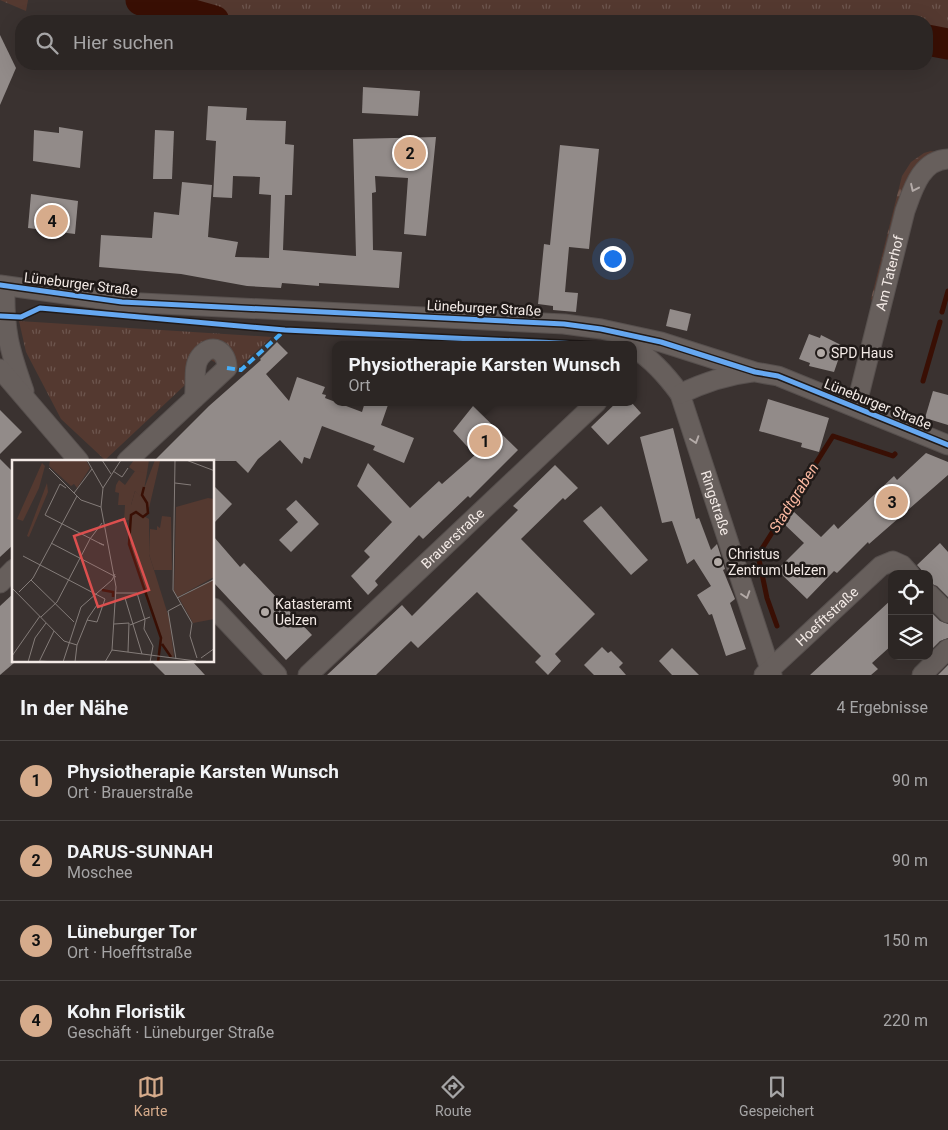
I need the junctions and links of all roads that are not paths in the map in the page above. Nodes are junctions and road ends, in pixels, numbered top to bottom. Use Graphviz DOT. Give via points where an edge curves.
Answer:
graph roads {
  1 [pos="948,159"];
  2 [pos="3,285"];
  3 [pos="601,328"];
  4 [pos="622,341"];
  5 [pos="661,342"];
  6 [pos="638,357"];
  7 [pos="0,369"];
  8 [pos="755,372"];
  9 [pos="680,394"];
  10 [pos="27,399"];
  11 [pos="194,399"];
  12 [pos="593,406"];
  13 [pos="856,407"];
  14 [pos="948,445"];
  15 [pos="78,460"];
  16 [pos="128,460"];
  17 [pos="906,570"];
  18 [pos="12,571"];
  19 [pos="0,582"];
  20 [pos="933,598"];
  21 [pos="215,609"];
  22 [pos="948,614"];
  23 [pos="948,649"];
  24 [pos="769,673"];
  25 [pos="277,675"];
  26 [pos="308,675"];
  27 [pos="922,675"];
  1 -- 13 [label="street, Am Taterhof, one-way" via="939,159 924,170 911,194"];
  2 -- 3 [label="street, Lüneburger Straße" via="122,302 456,317"];
  2 -- 10 [label="street" via="5,329"];
  3 -- 4 [label="street"];
  3 -- 5 [label="street, Lüneburger Straße"];
  5 -- 6 [label="street"];
  5 -- 8 [label="street, Lüneburger Straße"];
  6 -- 9 [label="street, Ringstraße" via="667,376"];
  7 -- 10 [label="street"];
  8 -- 9 [label="street, Lüneburger Straße" via="736,374"];
  8 -- 13 [label="street, Lüneburger Straße" via="778,376"];
  9 -- 24 [label="street, Ringstraße, one-way"];
  10 -- 15 [label="street"];
  11 -- 16 [label="street"];
  12 -- 26 [label="street, Brauerstraße"];
  13 -- 14 [label="street, Lüneburger Straße"];
  17 -- 24 [label="street, Hoefftstraße" via="893,561 881,566"];
  18 -- 19 [label="street"];
  20 -- 22 [label="street"];
  21 -- 25 [label="street"];
  23 -- 27 [label="street"];
}
